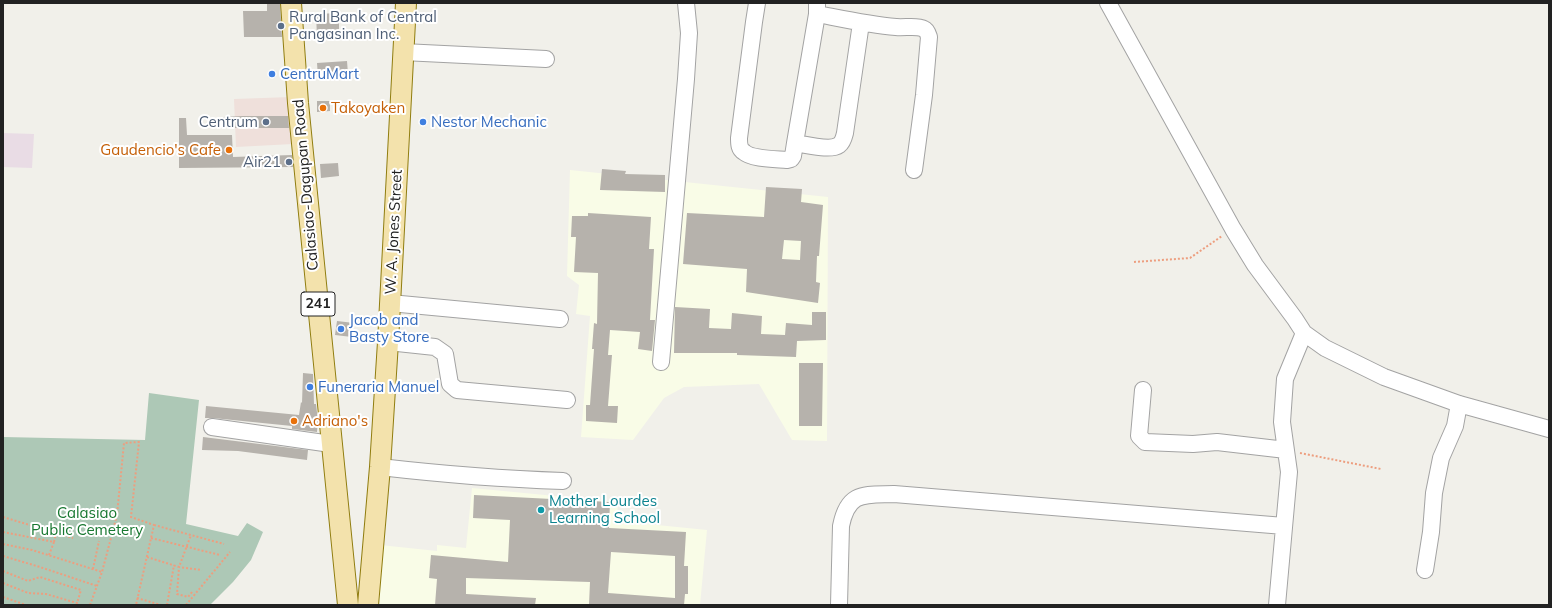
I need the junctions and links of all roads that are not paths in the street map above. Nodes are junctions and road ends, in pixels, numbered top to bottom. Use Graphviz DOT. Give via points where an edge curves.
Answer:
graph roads {
  1 [pos="291,3"];
  2 [pos="406,3"];
  3 [pos="686,3"];
  4 [pos="757,3"];
  5 [pos="1108,3"];
  6 [pos="817,9"];
  7 [pos="861,23"];
  8 [pos="403,52"];
  9 [pos="546,59"];
  10 [pos="795,143"];
  11 [pos="914,170"];
  12 [pos="390,303"];
  13 [pos="560,319"];
  14 [pos="1304,333"];
  15 [pos="388,342"];
  16 [pos="661,362"];
  17 [pos="1143,390"];
  18 [pos="568,400"];
  19 [pos="1460,404"];
  20 [pos="212,427"];
  21 [pos="1549,429"];
  22 [pos="331,444"];
  23 [pos="1286,450"];
  24 [pos="380,467"];
  25 [pos="563,481"];
  26 [pos="1284,526"];
  27 [pos="1425,570"];
  28 [pos="348,605"];
  29 [pos="368,605"];
  30 [pos="839,605"];
  31 [pos="1277,605"];
  1 -- 22 [label="main road, Calasiao-Dagupan Road / 241" via="298,103"];
  2 -- 8 [label="main road, W. A. Jones Street"];
  3 -- 16 [label="street" via="689,33 686,79"];
  4 -- 10 [label="street" via="739,146 749,156 787,160 793,156"];
  5 -- 14 [label="street" via="1233,229"];
  6 -- 7 [label="street"];
  6 -- 10 [label="street"];
  7 -- 10 [label="street" via="845,133 840,144 828,148"];
  7 -- 11 [label="street" via="925,29 929,37"];
  8 -- 9 [label="street"];
  8 -- 12 [label="main road, W. A. Jones Street"];
  12 -- 13 [label="street"];
  12 -- 15 [label="main road, W. A. Jones Street"];
  14 -- 19 [label="street" via="1325,348 1384,377"];
  14 -- 23 [label="street" via="1285,379 1282,422"];
  15 -- 18 [label="street" via="430,346 440,350 445,354 450,384 457,390"];
  15 -- 24 [label="main road, W. A. Jones Street"];
  17 -- 23 [label="street" via="1139,436 1145,442 1217,442"];
  19 -- 21 [label="street"];
  19 -- 27 [label="street" via="1455,426 1442,458 1434,493"];
  20 -- 22 [label="street"];
  22 -- 28 [label="main road, Calasiao-Dagupan Road / 241"];
  23 -- 26 [label="street" via="1289,472"];
  24 -- 25 [label="street" via="462,476"];
  24 -- 29 [label="main road, W. A. Jones Street"];
  26 -- 30 [label="street" via="894,494 866,494 850,502 843,515"];
  26 -- 31 [label="street"];
}
